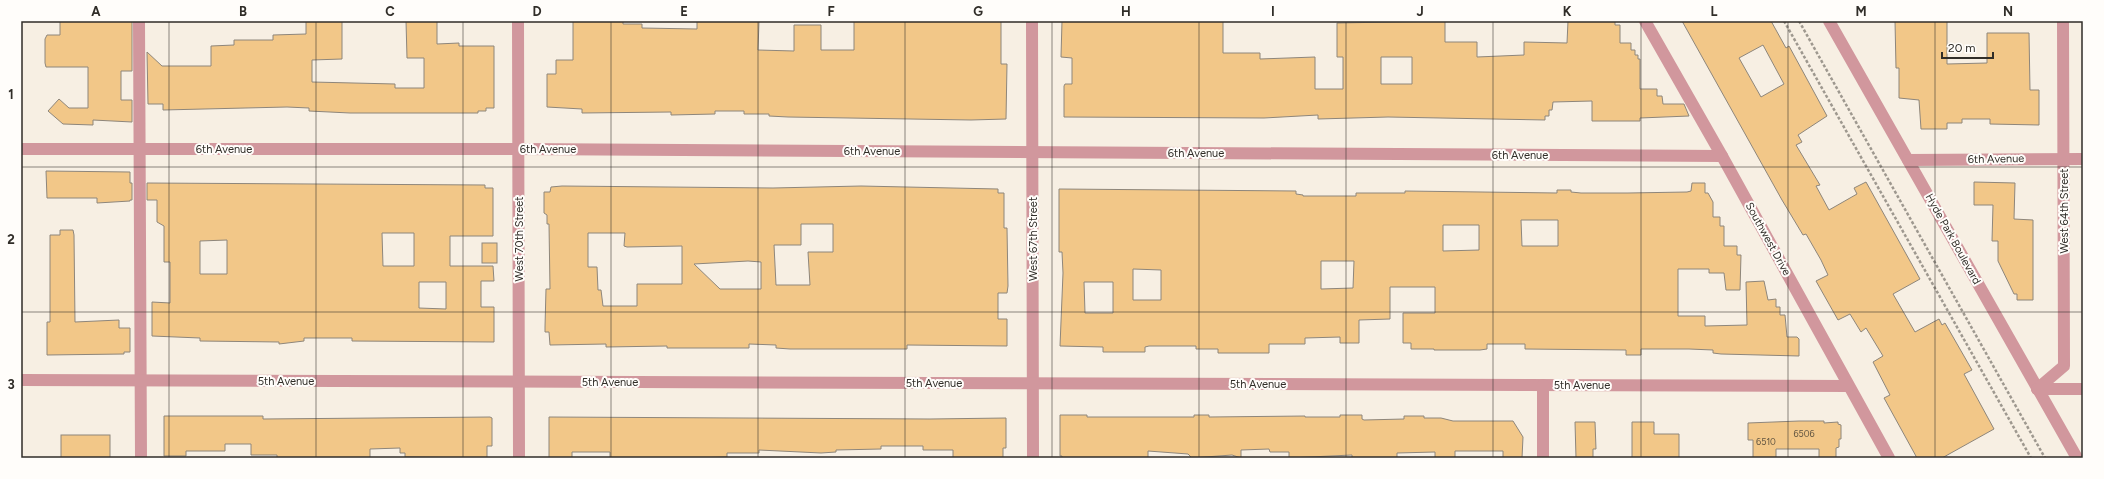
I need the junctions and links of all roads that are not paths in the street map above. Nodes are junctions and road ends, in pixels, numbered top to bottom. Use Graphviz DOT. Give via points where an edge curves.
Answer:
graph roads {
  1 [pos="139,21"];
  2 [pos="518,21"];
  3 [pos="1032,21"];
  4 [pos="1645,21"];
  5 [pos="1829,21"];
  6 [pos="2063,21"];
  7 [pos="519,148"];
  8 [pos="21,149"];
  9 [pos="139,149"];
  10 [pos="1033,152"];
  11 [pos="1722,156"];
  12 [pos="2064,158"];
  13 [pos="2083,159"];
  14 [pos="1908,160"];
  15 [pos="21,380"];
  16 [pos="141,381"];
  17 [pos="518,382"];
  18 [pos="1033,383"];
  19 [pos="1543,385"];
  20 [pos="1848,386"];
  21 [pos="2037,389"];
  22 [pos="2083,389"];
  23 [pos="141,458"];
  24 [pos="519,458"];
  25 [pos="1033,458"];
  26 [pos="1543,458"];
  27 [pos="1889,458"];
  28 [pos="2077,458"];
  1 -- 9 [label="street"];
  2 -- 7 [label="street, West 70th Street"];
  3 -- 10 [label="street, West 67th Street"];
  4 -- 11 [label="street, Southwest Drive"];
  5 -- 14 [label="street, Hyde Park Boulevard"];
  6 -- 12 [label="street, West 64th Street"];
  7 -- 9 [label="street, 6th Avenue"];
  7 -- 10 [label="street, 6th Avenue"];
  7 -- 17 [label="street, West 70th Street"];
  8 -- 9 [label="street, 6th Avenue"];
  9 -- 16 [label="street"];
  10 -- 11 [label="street, 6th Avenue"];
  10 -- 18 [label="street, West 67th Street"];
  11 -- 20 [label="street, Southwest Drive"];
  12 -- 13 [label="street, 6th Avenue"];
  12 -- 14 [label="street, 6th Avenue"];
  12 -- 21 [label="street, West 64th Street" via="2064,366"];
  14 -- 21 [label="street, Hyde Park Boulevard"];
  15 -- 16 [label="street, 5th Avenue"];
  16 -- 17 [label="street, 5th Avenue"];
  16 -- 23 [label="street"];
  17 -- 18 [label="street, 5th Avenue"];
  17 -- 24 [label="street, West 70th Street"];
  18 -- 19 [label="street, 5th Avenue"];
  18 -- 25 [label="street, West 67th Street"];
  19 -- 20 [label="street, 5th Avenue"];
  19 -- 26 [label="street"];
  20 -- 27 [label="street, Southwest Drive"];
  21 -- 22 [label="street"];
  21 -- 28 [label="street, Hyde Park Boulevard"];
}
